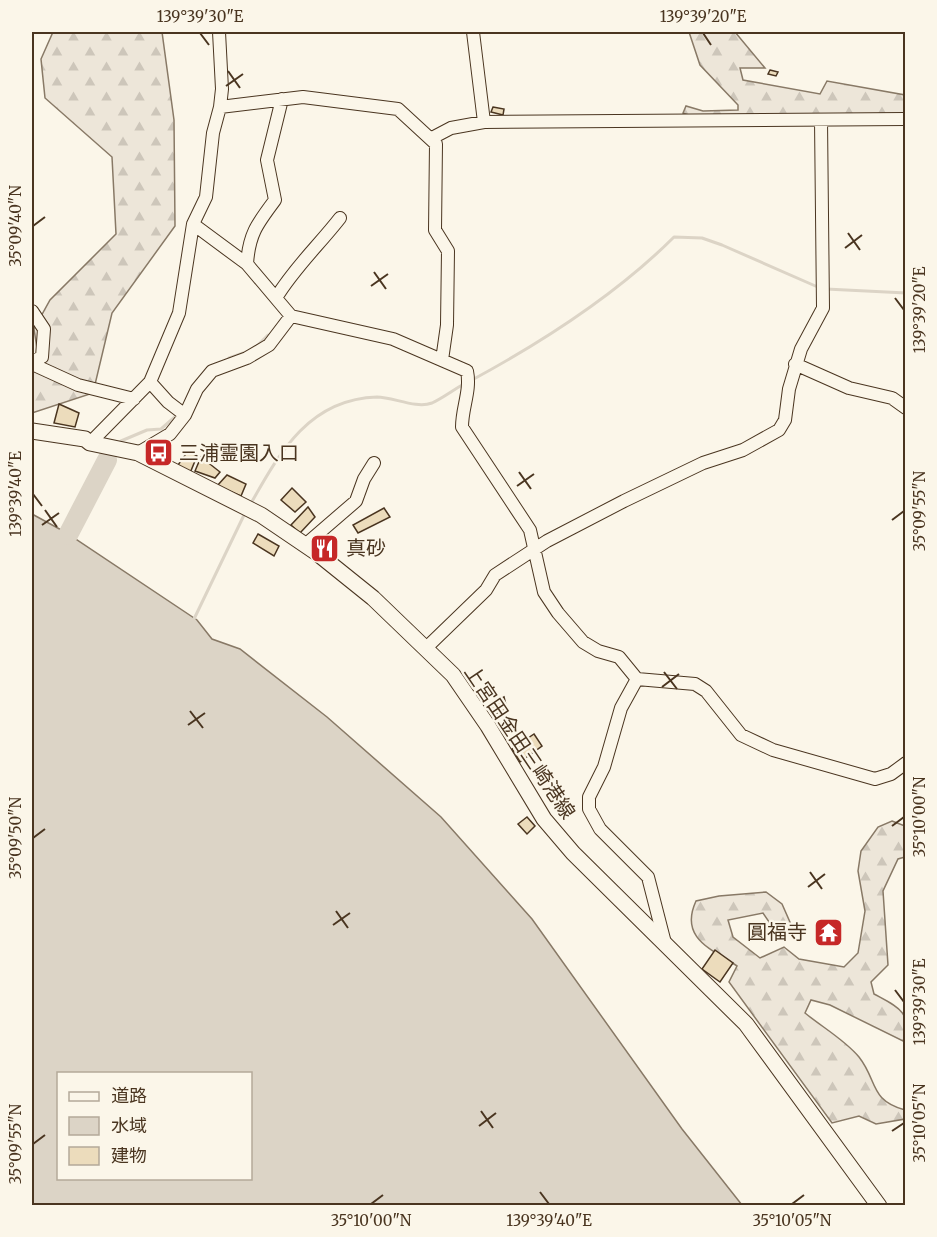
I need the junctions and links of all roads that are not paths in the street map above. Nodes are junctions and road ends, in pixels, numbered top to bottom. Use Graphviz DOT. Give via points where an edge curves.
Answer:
graph roads {
  1 [pos="219,32"];
  2 [pos="473,32"];
  3 [pos="282,99"];
  4 [pos="220,107"];
  5 [pos="906,119"];
  6 [pos="822,120"];
  7 [pos="484,122"];
  8 [pos="432,138"];
  9 [pos="340,218"];
  10 [pos="193,224"];
  11 [pos="248,264"];
  12 [pos="276,298"];
  13 [pos="32,311"];
  14 [pos="291,316"];
  15 [pos="442,360"];
  16 [pos="32,362"];
  17 [pos="795,364"];
  18 [pos="150,382"];
  19 [pos="134,399"];
  20 [pos="906,408"];
  21 [pos="185,415"];
  22 [pos="32,431"];
  23 [pos="90,443"];
  24 [pos="138,453"];
  25 [pos="374,463"];
  26 [pos="305,545"];
  27 [pos="535,550"];
  28 [pos="425,649"];
  29 [pos="637,679"];
  30 [pos="906,763"];
  31 [pos="665,943"];
  32 [pos="879,1206"];
  1 -- 4 [label="street"];
  2 -- 7 [label="street"];
  3 -- 4 [label="street"];
  3 -- 8 [label="street" via="303,97 398,110"];
  3 -- 11 [label="street" via="267,160 275,200 254,227 248,242"];
  4 -- 10 [label="street" via="206,197"];
  5 -- 6 [label="street"];
  6 -- 7 [label="street"];
  6 -- 17 [label="street" via="823,308"];
  7 -- 8 [label="street" via="451,128"];
  8 -- 15 [label="street" via="436,144 435,230 448,251 447,325"];
  9 -- 12 [label="street" via="306,261 292,271"];
  10 -- 11 [label="street"];
  10 -- 18 [label="street" via="179,313"];
  11 -- 12 [label="street"];
  12 -- 14 [label="street"];
  13 -- 16 [label="street" via="44,329 42,357"];
  14 -- 15 [label="street" via="393,339"];
  14 -- 21 [label="street" via="269,345 212,371 197,389"];
  15 -- 27 [label="street" via="467,371 470,386 462,427 530,530"];
  16 -- 19 [label="street" via="78,385"];
  17 -- 20 [label="street" via="849,388 892,398"];
  17 -- 27 [label="street" via="785,420 779,430 736,453 703,463 624,501"];
  18 -- 19 [label="street"];
  18 -- 21 [label="street"];
  19 -- 23 [label="street"];
  21 -- 24 [label="street" via="170,434"];
  22 -- 23 [label="main road, 上宮田金田三崎港線"];
  23 -- 24 [label="main road, 上宮田金田三崎港線"];
  24 -- 26 [label="main road, 上宮田金田三崎港線" via="248,508"];
  25 -- 26 [label="street" via="356,501"];
  26 -- 28 [label="main road, 上宮田金田三崎港線" via="373,598"];
  27 -- 28 [label="street" via="495,574 486,590"];
  27 -- 29 [label="street" via="544,592 558,613 584,642 619,657"];
  28 -- 31 [label="main road, 上宮田金田三崎港線" via="453,675 472,701 544,819"];
  29 -- 30 [label="street" via="695,684 741,735 773,750 875,780"];
  29 -- 31 [label="street" via="621,708 604,767 589,797 589,809 600,829 648,877"];
  31 -- 32 [label="main road, 上宮田金田三崎港線" via="746,1024"];
}
